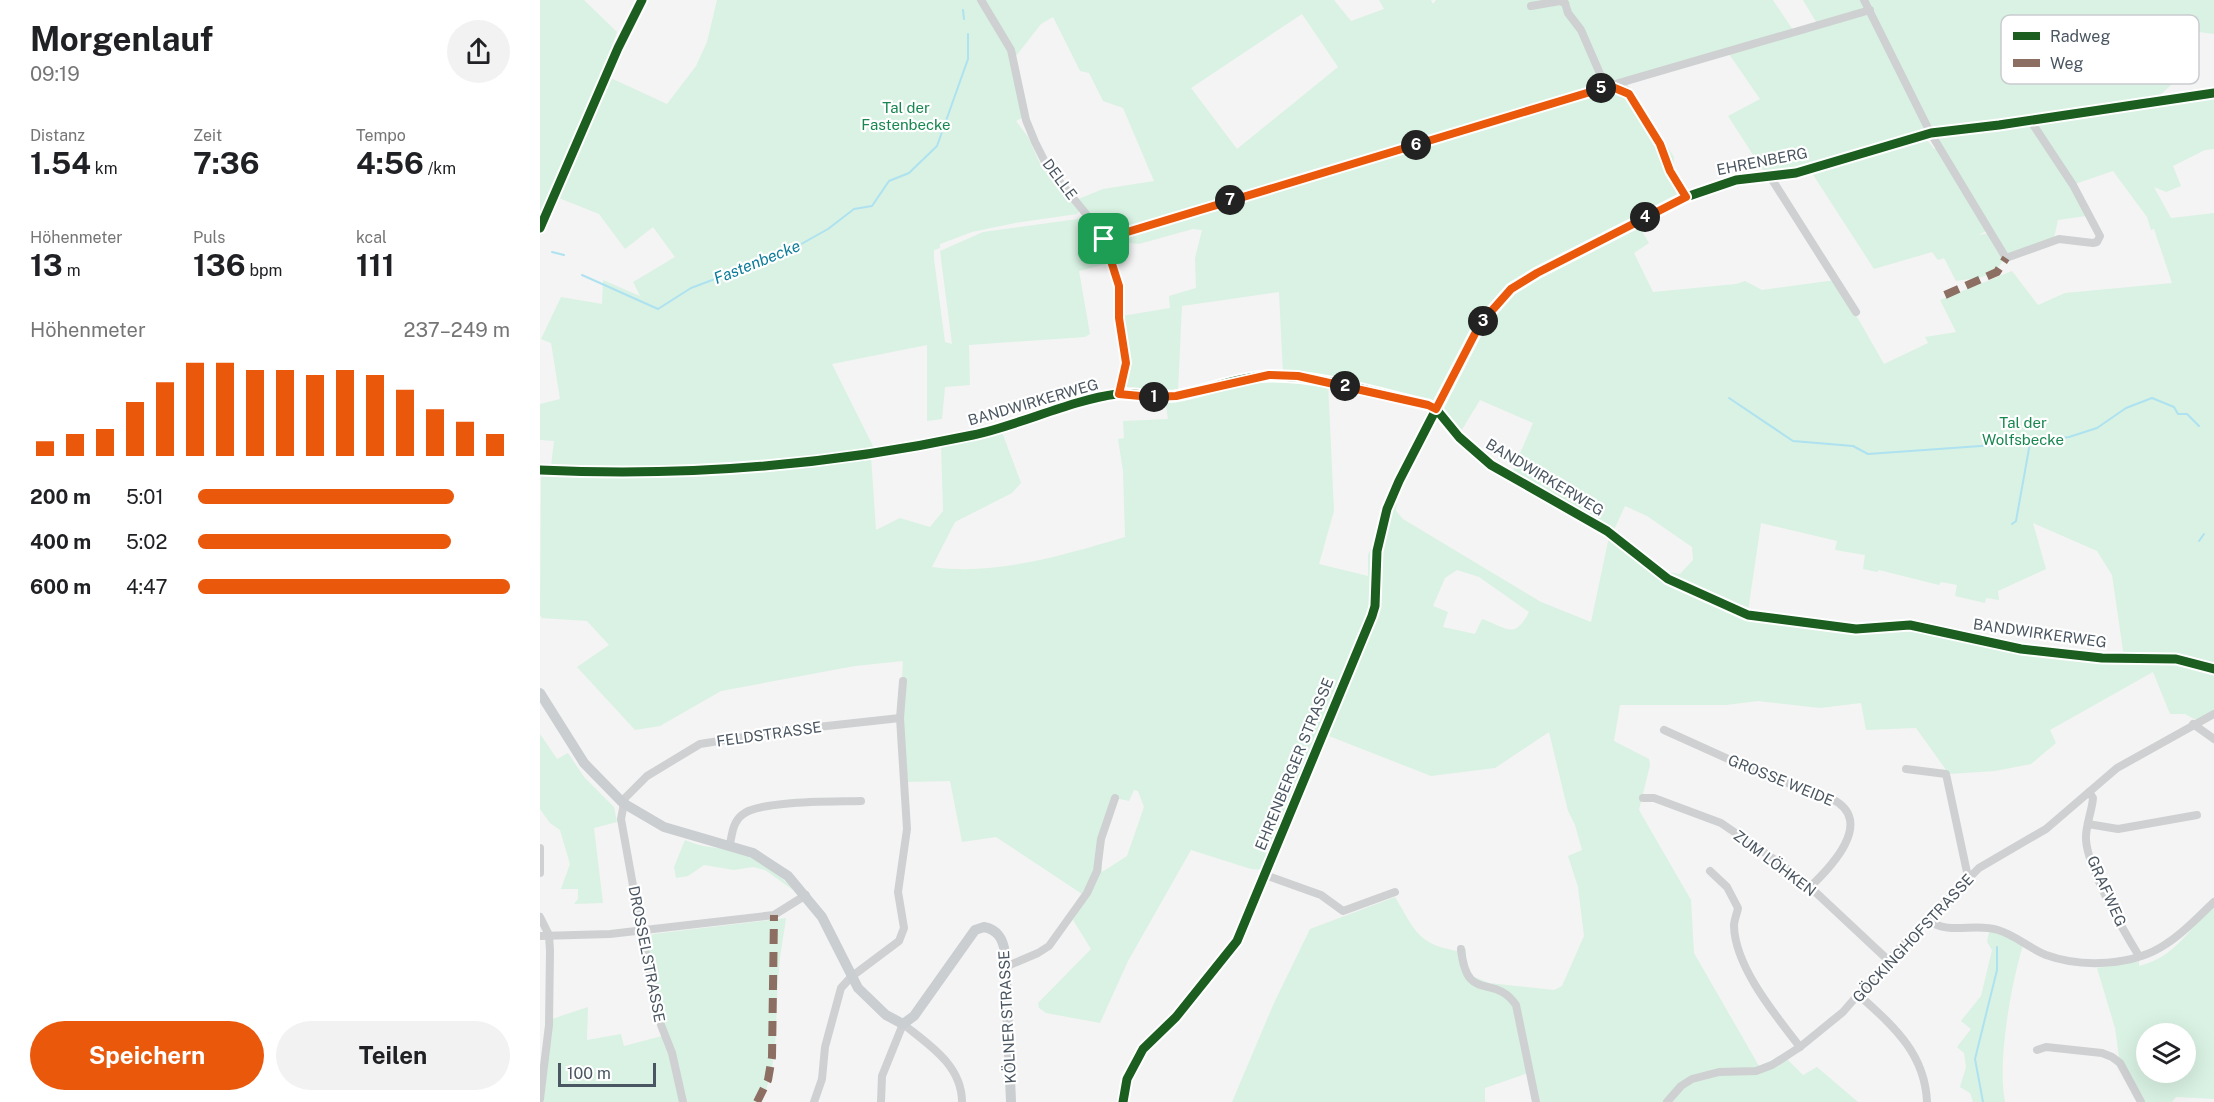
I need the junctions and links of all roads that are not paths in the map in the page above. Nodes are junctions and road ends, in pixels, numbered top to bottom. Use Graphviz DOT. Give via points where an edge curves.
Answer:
graph roads {
  1 [pos="642,0"];
  2 [pos="981,0"];
  3 [pos="1864,0"];
  4 [pos="1531,6"];
  5 [pos="1870,10"];
  6 [pos="1610,86"];
  7 [pos="2214,93"];
  8 [pos="2030,120"];
  9 [pos="1931,133"];
  10 [pos="1771,178"];
  11 [pos="1686,197"];
  12 [pos="540,228"];
  13 [pos="1104,239"];
  14 [pos="1856,312"];
  15 [pos="1119,394"];
  16 [pos="1436,409"];
  17 [pos="540,470"];
  18 [pos="2214,669"];
  19 [pos="903,681"];
  20 [pos="540,693"];
  21 [pos="2214,714"];
  22 [pos="900,718"];
  23 [pos="2193,724"];
  24 [pos="1664,730"];
  25 [pos="2214,739"];
  26 [pos="1906,769"];
  27 [pos="2089,792"];
  28 [pos="1115,798"];
  29 [pos="1643,798"];
  30 [pos="861,801"];
  31 [pos="623,803"];
  32 [pos="2196,815"];
  33 [pos="2088,824"];
  34 [pos="729,844"];
  35 [pos="540,848"];
  36 [pos="1710,871"];
  37 [pos="540,873"];
  38 [pos="1265,875"];
  39 [pos="1968,877"];
  40 [pos="1810,886"];
  41 [pos="1395,892"];
  42 [pos="806,895"];
  43 [pos="2214,902"];
  44 [pos="540,917"];
  45 [pos="1927,920"];
  46 [pos="641,930"];
  47 [pos="544,936"];
  48 [pos="1461,949"];
  49 [pos="2139,956"];
  50 [pos="1888,960"];
  51 [pos="1005,967"];
  52 [pos="851,977"];
  53 [pos="1859,995"];
  54 [pos="903,1023"];
  55 [pos="1800,1047"];
  56 [pos="2037,1050"];
  57 [pos="540,1099"];
  58 [pos="683,1102"];
  59 [pos="814,1102"];
  60 [pos="881,1102"];
  61 [pos="962,1102"];
  62 [pos="1011,1102"];
  63 [pos="1123,1102"];
  64 [pos="1536,1102"];
  65 [pos="1667,1102"];
  66 [pos="1927,1102"];
  67 [pos="2140,1102"];
  1 -- 12 [label="main road"];
  2 -- 13 [label="street, DELLE" via="1011,50 1026,120 1043,158"];
  3 -- 5 [label="street"];
  4 -- 6 [label="street" via="1565,3 1601,76"];
  5 -- 6 [label="street"];
  5 -- 9 [label="street"];
  6 -- 11 [label="street" via="1629,94"];
  6 -- 13 [label="street"];
  7 -- 8 [label="street, EHRENBERG"];
  8 -- 9 [label="street, EHRENBERG"];
  8 -- 9 [label="street" via="2073,185 2100,236 2097,242 2060,239 2006,258"];
  9 -- 10 [label="street, EHRENBERG"];
  10 -- 11 [label="street, EHRENBERG" via="1736,180"];
  10 -- 14 [label="street, EHRENBERG"];
  11 -- 16 [label="street, EHRENBERG" via="1511,289 1480,324"];
  13 -- 15 [label="street, DELLE" via="1119,286 1126,363"];
  15 -- 16 [label="street, BANDWIRKERWEG" via="1176,396 1269,375 1298,376"];
  15 -- 17 [label="street, BANDWIRKERWEG" via="992,430 856,456 642,472"];
  16 -- 18 [label="street, BANDWIRKERWEG" via="1459,437 1491,465 1607,531 1668,579 1748,615 1856,628 1910,625 2021,649 2102,658 2176,659"];
  16 -- 38 [label="street, EHRENBERGER STRASSE" via="1387,509 1377,551 1372,616"];
  19 -- 22 [label="street"];
  20 -- 31 [label="main road" via="584,763"];
  21 -- 23 [label="street, GÖCKINGHOFSTRASSE"];
  22 -- 31 [label="street, FELDSTRASSE" via="700,744 647,776"];
  22 -- 52 [label="street" via="907,829 898,892 904,928 899,941"];
  23 -- 25 [label="street"];
  23 -- 27 [label="street, GÖCKINGHOFSTRASSE" via="2118,768"];
  24 -- 40 [label="street, GROSSE WEIDE" via="1756,772 1832,799 1843,807 1849,820 1846,844 1834,863"];
  26 -- 39 [label="street" via="1946,774"];
  27 -- 33 [label="street, GRAFWEG" via="2093,798"];
  27 -- 39 [label="street, GÖCKINGHOFSTRASSE" via="2046,829"];
  28 -- 51 [label="street" via="1101,839 1097,871 1087,893 1049,946"];
  29 -- 40 [label="street, ZUM LÖHKEN" via="1654,798 1721,823"];
  30 -- 34 [label="street" via="758,807 741,815"];
  31 -- 34 [label="main road" via="664,827"];
  31 -- 46 [label="street, DROSSELSTRASSE" via="621,819"];
  32 -- 33 [label="street" via="2118,829"];
  33 -- 49 [label="street, GRAFWEG" via="2088,850 2113,910"];
  34 -- 42 [label="main road" via="772,864"];
  35 -- 37 [label="street"];
  36 -- 55 [label="street" via="1727,886 1738,908 1734,924 1741,957"];
  38 -- 41 [label="street" via="1321,895 1343,911"];
  38 -- 63 [label="street, EHRENBERGER STRASSE" via="1237,941 1176,1017 1143,1049 1127,1079"];
  39 -- 45 [label="street, GÖCKINGHOFSTRASSE"];
  40 -- 50 [label="street, ZUM LÖHKEN"];
  42 -- 46 [label="street" via="778,913"];
  42 -- 52 [label="main road"];
  43 -- 49 [label="street" via="2166,945"];
  44 -- 47 [label="street"];
  45 -- 49 [label="street" via="1950,930 1997,930 2039,952 2068,960 2095,963"];
  45 -- 50 [label="street, GÖCKINGHOFSTRASSE"];
  46 -- 47 [label="street"];
  46 -- 58 [label="street, DROSSELSTRASSE" via="661,1025"];
  47 -- 57 [label="street" via="549,1025"];
  48 -- 64 [label="street" via="1463,969 1470,980 1509,995 1516,1005"];
  50 -- 53 [label="street, GÖCKINGHOFSTRASSE"];
  51 -- 54 [label="main road, KÖLNER STRASSE" via="999,936 988,928 977,928 922,1006"];
  51 -- 62 [label="main road, KÖLNER STRASSE"];
  52 -- 54 [label="main road" via="886,1015"];
  52 -- 59 [label="street" via="841,988 836,1003"];
  53 -- 55 [label="street, GÖCKINGHOFSTRASSE"];
  53 -- 66 [label="street" via="1911,1047 1926,1081"];
  54 -- 60 [label="street" via="882,1076"];
  54 -- 61 [label="street" via="943,1057 958,1082"];
  55 -- 65 [label="street, GÖCKINGHOFSTRASSE" via="1756,1071 1719,1072 1692,1079"];
  56 -- 67 [label="street" via="2046,1047 2108,1055 2120,1063"];
}
